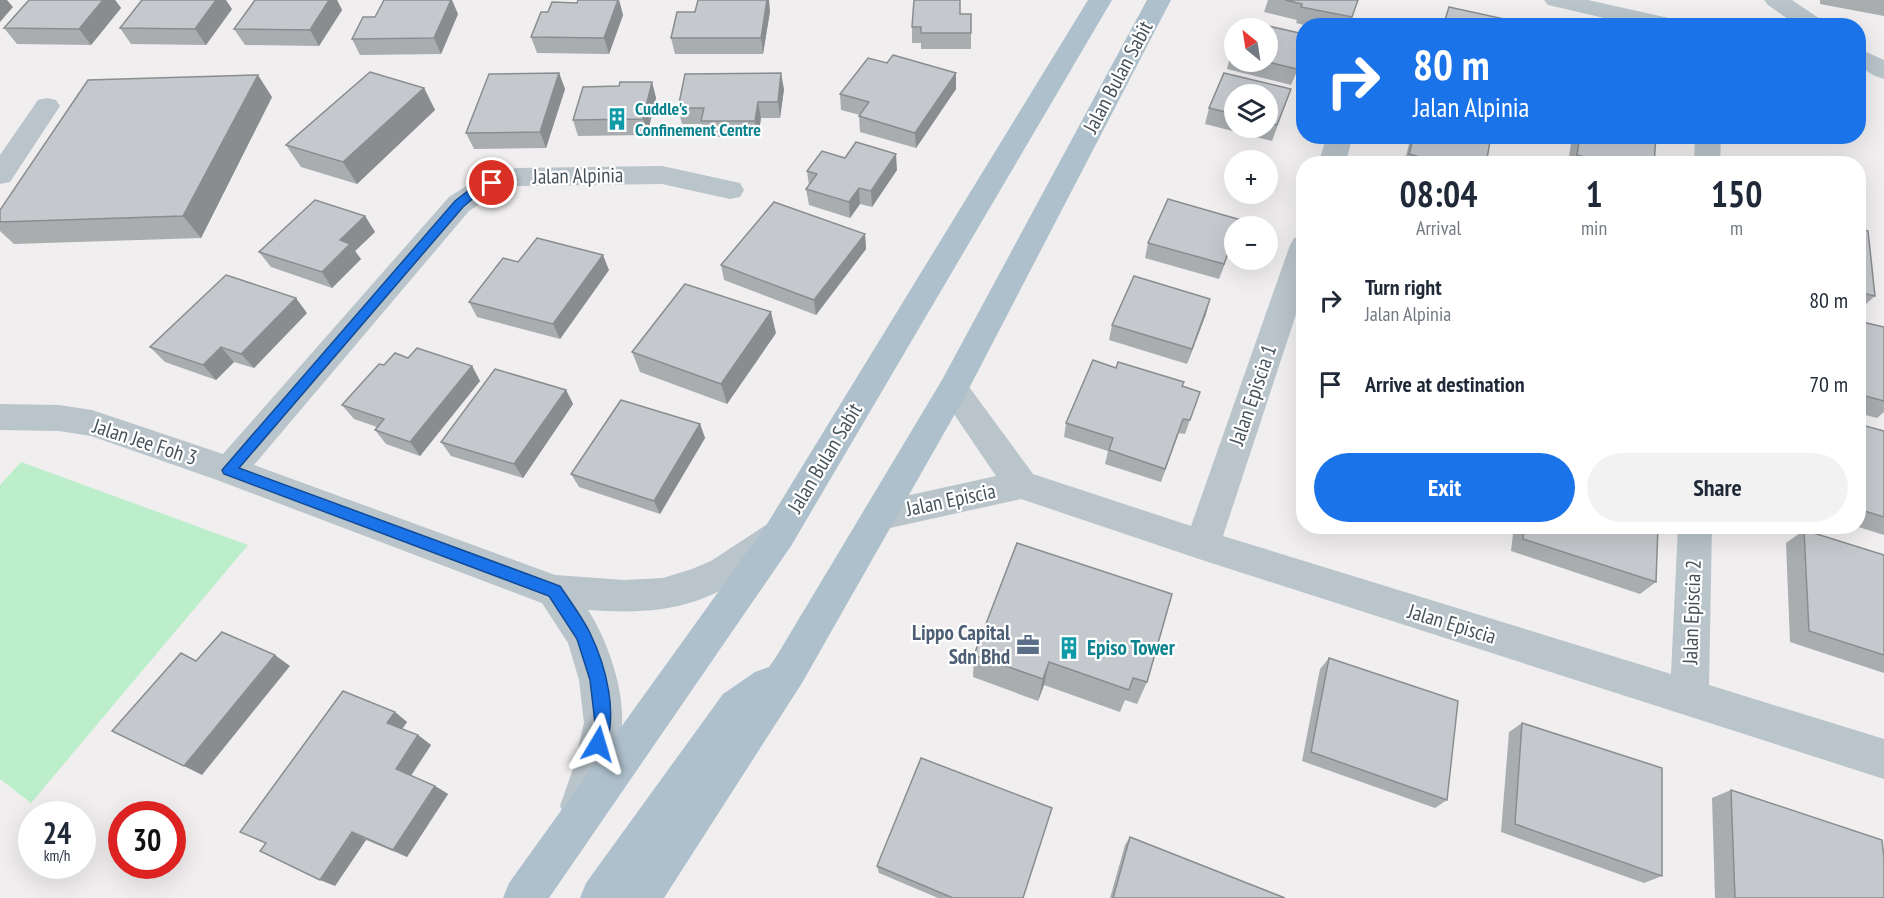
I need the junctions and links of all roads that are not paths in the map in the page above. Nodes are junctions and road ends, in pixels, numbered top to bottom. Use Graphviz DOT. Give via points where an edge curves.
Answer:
graph roads {
  1 [pos="1100,0"];
  2 [pos="1159,0"];
  3 [pos="1556,0"];
  4 [pos="1776,0"];
  5 [pos="1588,3"];
  6 [pos="1644,18"];
  7 [pos="1803,18"];
  8 [pos="1866,60"];
  9 [pos="1866,68"];
  10 [pos="1884,72"];
  11 [pos="47,106"];
  12 [pos="0,175"];
  13 [pos="730,190"];
  14 [pos="1296,269"];
  15 [pos="953,389"];
  16 [pos="0,417"];
  17 [pos="229,470"];
  18 [pos="1021,485"];
  19 [pos="881,515"];
  20 [pos="1695,534"];
  21 [pos="779,535"];
  22 [pos="1202,545"];
  23 [pos="555,591"];
  24 [pos="789,670"];
  25 [pos="1689,698"];
  26 [pos="1884,759"];
  27 [pos="569,835"];
  28 [pos="524,898"];
  29 [pos="602,898"];
  30 [pos="639,898"];
  1 -- 21 [label="main road, Jalan Bulan Sabit"];
  2 -- 15 [label="main road, Jalan Bulan Sabit"];
  3 -- 5 [label="street"];
  4 -- 7 [label="street"];
  5 -- 6 [label="street"];
  8 -- 10 [label="street"];
  9 -- 10 [label="street"];
  11 -- 12 [label="street"];
  13 -- 17 [label="street, Jalan Alpinia" via="662,175 517,177 472,193"];
  14 -- 22 [label="street, Jalan Episcia 1"];
  15 -- 18 [label="street, Jalan Episcia"];
  15 -- 19 [label="main road, Jalan Bulan Sabit"];
  16 -- 17 [label="street, Jalan Jee Foh 3" via="92,423"];
  17 -- 23 [label="street, Jalan Jee Foh 3"];
  18 -- 19 [label="street, Jalan Episcia"];
  18 -- 22 [label="street, Jalan Episcia"];
  19 -- 24 [label="main road, Jalan Bulan Sabit"];
  20 -- 25 [label="street, Jalan Episcia 2"];
  21 -- 23 [label="street, Jalan Jee Foh 3" via="724,572 663,594 624,596"];
  21 -- 27 [label="main road, Jalan Bulan Sabit"];
  22 -- 25 [label="street, Jalan Episcia"];
  23 -- 27 [label="street" via="584,636 598,680 603,723 594,765"];
  24 -- 29 [label="main road" via="737,707"];
  24 -- 30 [label="main road, Jalan Bulan Sabit"];
  25 -- 26 [label="street, Jalan Episcia"];
  27 -- 28 [label="main road, Jalan Bulan Sabit"];
}
